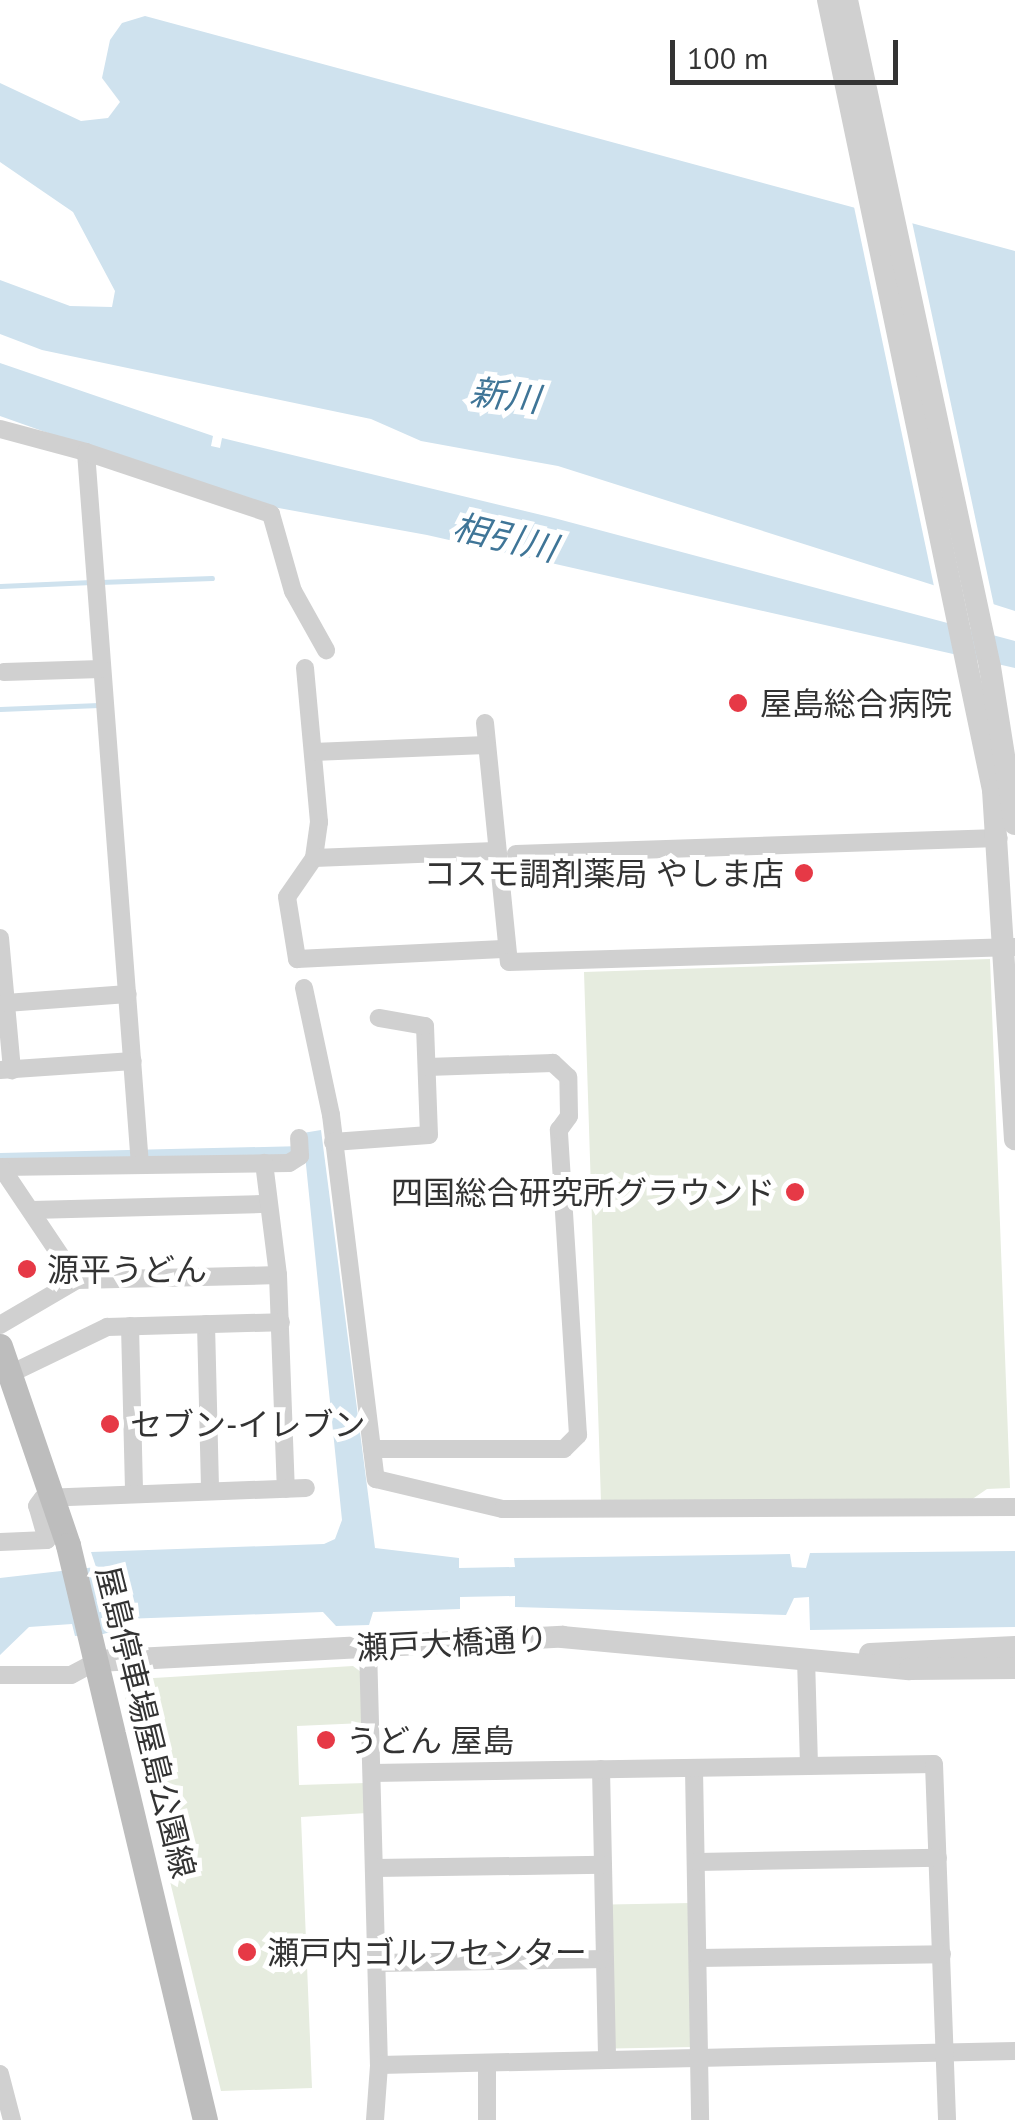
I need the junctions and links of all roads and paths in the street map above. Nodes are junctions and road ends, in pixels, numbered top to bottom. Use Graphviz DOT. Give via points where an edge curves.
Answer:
graph roads {
  1 [pos="828,0"];
  2 [pos="847,0"];
  3 [pos="856,93"];
  4 [pos="0,429"];
  5 [pos="86,452"];
  6 [pos="326,650"];
  7 [pos="305,668"];
  8 [pos="101,669"];
  9 [pos="4,672"];
  10 [pos="485,724"];
  11 [pos="486,744"];
  12 [pos="313,752"];
  13 [pos="1007,831"];
  14 [pos="495,851"];
  15 [pos="516,854"];
  16 [pos="314,858"];
  17 [pos="0,938"];
  18 [pos="1011,947"];
  19 [pos="503,949"];
  20 [pos="304,988"];
  21 [pos="128,994"];
  22 [pos="6,1003"];
  23 [pos="379,1018"];
  24 [pos="133,1061"];
  25 [pos="427,1067"];
  26 [pos="6,1070"];
  27 [pos="299,1138"];
  28 [pos="1015,1139"];
  29 [pos="333,1142"];
  30 [pos="140,1158"];
  31 [pos="264,1163"];
  32 [pos="0,1167"];
  33 [pos="268,1204"];
  34 [pos="32,1210"];
  35 [pos="278,1275"];
  36 [pos="78,1280"];
  37 [pos="280,1322"];
  38 [pos="206,1324"];
  39 [pos="0,1326"];
  40 [pos="130,1326"];
  41 [pos="0,1346"];
  42 [pos="12,1373"];
  43 [pos="372,1449"];
  44 [pos="306,1488"];
  45 [pos="286,1489"];
  46 [pos="210,1491"];
  47 [pos="134,1494"];
  48 [pos="54,1496"];
  49 [pos="1015,1508"];
  50 [pos="0,1542"];
  51 [pos="368,1647"];
  52 [pos="1015,1647"];
  53 [pos="94,1650"];
  54 [pos="806,1658"];
  55 [pos="1015,1668"];
  56 [pos="0,1675"];
  57 [pos="808,1766"];
  58 [pos="602,1769"];
  59 [pos="694,1769"];
  60 [pos="372,1773"];
  61 [pos="938,1858"];
  62 [pos="697,1862"];
  63 [pos="603,1865"];
  64 [pos="374,1868"];
  65 [pos="942,1954"];
  66 [pos="699,1958"];
  67 [pos="605,1959"];
  68 [pos="377,1963"];
  69 [pos="1015,2051"];
  70 [pos="944,2052"];
  71 [pos="700,2058"];
  72 [pos="607,2060"];
  73 [pos="487,2062"];
  74 [pos="379,2065"];
  75 [pos="0,2074"];
  76 [pos="12,2120"];
  77 [pos="205,2120"];
  78 [pos="376,2120"];
  79 [pos="487,2120"];
  80 [pos="700,2120"];
  81 [pos="947,2120"];
  1 -- 3 [label="street"];
  2 -- 3 [label="street"];
  3 -- 13 [label="street" via="980,664"];
  4 -- 5 [label="street"];
  5 -- 6 [label="street" via="271,514 293,591"];
  5 -- 8 [label="street"];
  7 -- 12 [label="street"];
  8 -- 9 [label="street" via="35,678"];
  8 -- 21 [label="street"];
  10 -- 11 [label="street"];
  11 -- 12 [label="street"];
  11 -- 14 [label="street"];
  12 -- 16 [label="street"];
  13 -- 15 [label="street"];
  13 -- 18 [label="street"];
  14 -- 16 [label="street"];
  14 -- 19 [label="street"];
  16 -- 19 [label="street" via="288,896 297,959"];
  17 -- 22 [label="street"];
  18 -- 19 [label="street" via="510,962"];
  18 -- 28 [label="street"];
  20 -- 29 [label="street"];
  21 -- 22 [label="street"];
  21 -- 24 [label="street"];
  22 -- 26 [label="street"];
  23 -- 25 [label="street" via="422,1020"];
  24 -- 26 [label="street"];
  24 -- 30 [label="street"];
  25 -- 29 [label="street" via="430,1135"];
  25 -- 43 [label="street" via="553,1062 568,1076 569,1116 559,1130 578,1435 564,1449"];
  27 -- 31 [label="street" via="296,1160"];
  29 -- 43 [label="street"];
  30 -- 31 [label="street"];
  30 -- 32 [label="street"];
  31 -- 33 [label="street"];
  32 -- 34 [label="street"];
  33 -- 34 [label="street"];
  33 -- 35 [label="street"];
  34 -- 36 [label="street"];
  35 -- 36 [label="street"];
  35 -- 37 [label="street"];
  36 -- 39 [label="street"];
  37 -- 38 [label="street"];
  37 -- 45 [label="street"];
  38 -- 40 [label="street"];
  38 -- 46 [label="street"];
  40 -- 42 [label="street" via="107,1327"];
  40 -- 47 [label="street"];
  41 -- 42 [label="main road, 屋島停車場屋島公園線"];
  42 -- 48 [label="main road, 屋島停車場屋島公園線"];
  43 -- 49 [label="street" via="376,1479 504,1509"];
  44 -- 45 [label="street"];
  45 -- 46 [label="street"];
  46 -- 47 [label="street"];
  47 -- 48 [label="street"];
  48 -- 50 [label="street" via="38,1500 47,1540"];
  48 -- 53 [label="main road, 屋島停車場屋島公園線"];
  51 -- 53 [label="street, 瀬戸大橋通り"];
  51 -- 54 [label="street, 瀬戸大橋通り" via="562,1637"];
  51 -- 60 [label="street"];
  52 -- 54 [label="street, 瀬戸大橋通り"];
  53 -- 56 [label="street" via="72,1675"];
  53 -- 77 [label="main road, 屋島停車場屋島公園線"];
  54 -- 55 [label="street, 瀬戸大橋通り"];
  54 -- 57 [label="street"];
  57 -- 59 [label="street"];
  57 -- 61 [label="street" via="934,1764"];
  58 -- 59 [label="street"];
  58 -- 60 [label="street"];
  58 -- 63 [label="street"];
  59 -- 62 [label="street"];
  60 -- 64 [label="street"];
  61 -- 62 [label="street"];
  61 -- 65 [label="street"];
  62 -- 66 [label="street"];
  63 -- 64 [label="street"];
  63 -- 67 [label="street"];
  64 -- 68 [label="street"];
  65 -- 66 [label="street"];
  65 -- 70 [label="street"];
  66 -- 71 [label="street"];
  67 -- 68 [label="street"];
  67 -- 72 [label="street"];
  68 -- 74 [label="street"];
  69 -- 70 [label="street"];
  70 -- 71 [label="street"];
  70 -- 81 [label="street"];
  71 -- 72 [label="street"];
  71 -- 80 [label="street"];
  72 -- 73 [label="street"];
  73 -- 74 [label="street"];
  73 -- 79 [label="street"];
  74 -- 78 [label="street"];
  75 -- 76 [label="street"];
}
